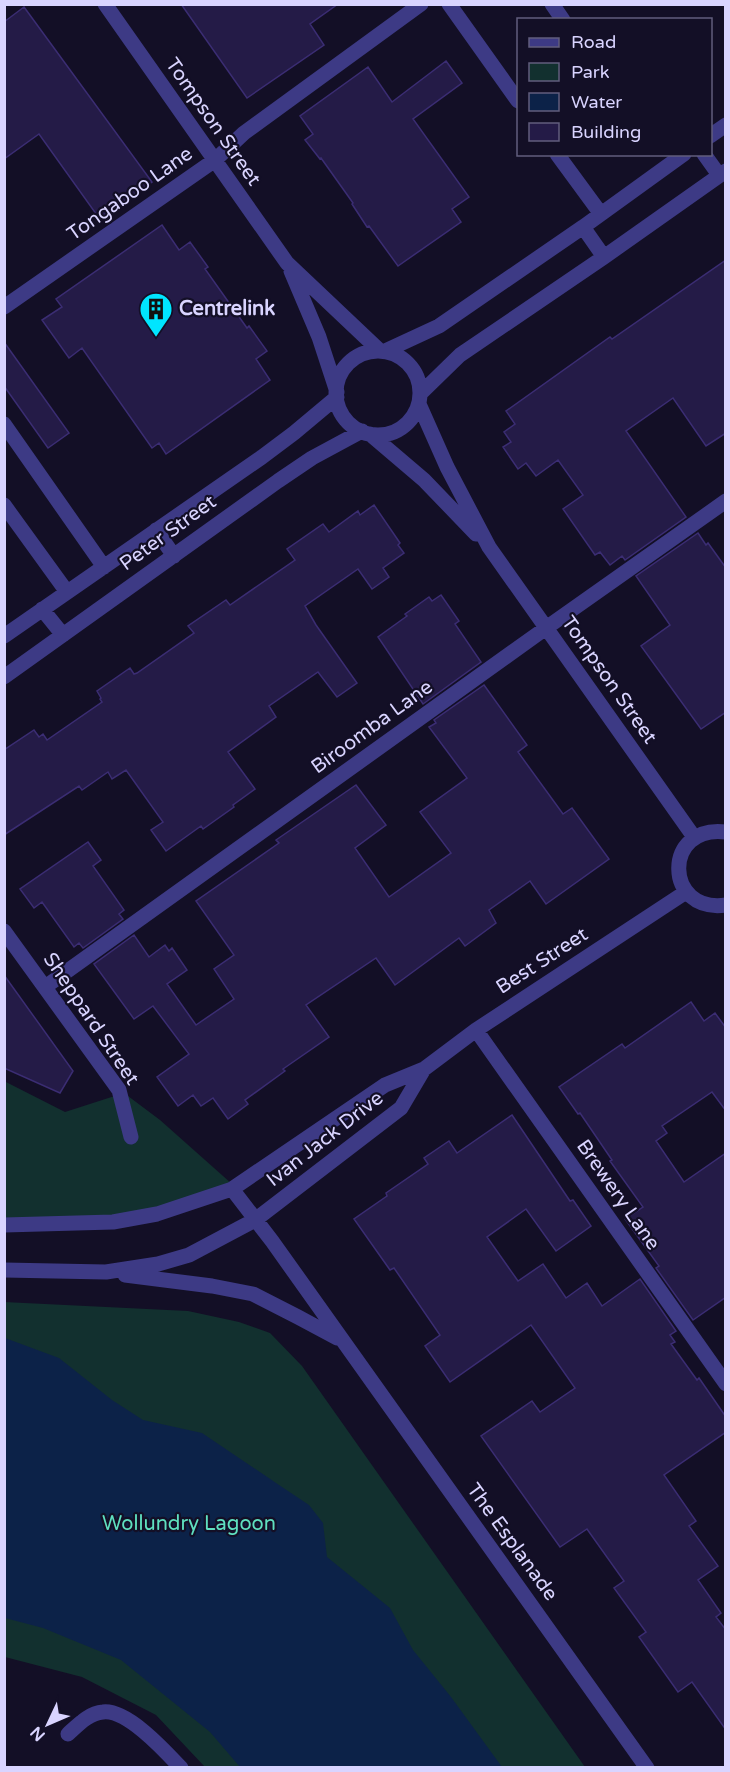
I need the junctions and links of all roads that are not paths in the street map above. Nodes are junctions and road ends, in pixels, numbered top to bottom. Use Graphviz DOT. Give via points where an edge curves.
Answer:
graph roads {
  1 [pos="105,4"];
  2 [pos="422,4"];
  3 [pos="449,4"];
  4 [pos="552,4"];
  5 [pos="562,18"];
  6 [pos="517,98"];
  7 [pos="726,125"];
  8 [pos="712,135"];
  9 [pos="562,156"];
  10 [pos="706,156"];
  11 [pos="215,160"];
  12 [pos="665,160"];
  13 [pos="722,173"];
  14 [pos="600,214"];
  15 [pos="583,227"];
  16 [pos="604,257"];
  17 [pos="287,263"];
  18 [pos="4,307"];
  19 [pos="382,351"];
  20 [pos="337,394"];
  21 [pos="420,398"];
  22 [pos="4,424"];
  23 [pos="366,433"];
  24 [pos="726,501"];
  25 [pos="4,505"];
  26 [pos="156,530"];
  27 [pos="489,547"];
  28 [pos="174,556"];
  29 [pos="104,567"];
  30 [pos="67,592"];
  31 [pos="42,609"];
  32 [pos="546,628"];
  33 [pos="63,635"];
  34 [pos="4,636"];
  35 [pos="4,677"];
  36 [pos="726,832"];
  37 [pos="694,837"];
  38 [pos="686,892"];
  39 [pos="726,905"];
  40 [pos="4,931"];
  41 [pos="45,987"];
  42 [pos="476,1030"];
  43 [pos="424,1069"];
  44 [pos="131,1137"];
  45 [pos="232,1189"];
  46 [pos="255,1220"];
  47 [pos="4,1225"];
  48 [pos="4,1270"];
  49 [pos="106,1272"];
  50 [pos="343,1341"];
  51 [pos="726,1384"];
  52 [pos="68,1734"];
  53 [pos="181,1767"];
  54 [pos="647,1767"];
  1 -- 11 [label="street, Tompson Street"];
  2 -- 11 [label="street, Tongaboo Lane" via="244,133"];
  3 -- 6 [label="street"];
  4 -- 5 [label="street"];
  7 -- 8 [label="street"];
  9 -- 14 [label="street"];
  10 -- 13 [label="street"];
  11 -- 17 [label="street, Tompson Street"];
  11 -- 18 [label="street, Tongaboo Lane"];
  12 -- 14 [label="street"];
  13 -- 16 [label="street"];
  14 -- 15 [label="street"];
  15 -- 16 [label="street"];
  15 -- 19 [label="street" via="439,326"];
  16 -- 21 [label="street" via="460,356"];
  17 -- 19 [label="street, Tompson Street"];
  17 -- 20 [label="street, Tompson Street" via="319,337"];
  19 -- 20 [label="street" via="367,352 345,367"];
  19 -- 21 [label="street" via="399,356 410,365 418,378"];
  20 -- 23 [label="street" via="345,418"];
  20 -- 26 [label="street, Peter Street" via="294,433"];
  21 -- 23 [label="street" via="406,425 383,435"];
  21 -- 27 [label="street, Tompson Street" via="447,467"];
  22 -- 29 [label="street"];
  23 -- 27 [label="street, Tompson Street" via="424,480"];
  23 -- 28 [label="street, Peter Street" via="312,458"];
  24 -- 32 [label="street, Biroomba Lane"];
  25 -- 30 [label="street"];
  26 -- 28 [label="street"];
  26 -- 29 [label="street, Peter Street"];
  27 -- 32 [label="street, Tompson Street"];
  28 -- 33 [label="street, Peter Street"];
  29 -- 30 [label="street, Peter Street"];
  30 -- 31 [label="street, Peter Street"];
  31 -- 33 [label="street"];
  31 -- 34 [label="street, Peter Street"];
  32 -- 37 [label="street, Tompson Street"];
  32 -- 41 [label="street, Biroomba Lane"];
  33 -- 35 [label="street, Peter Street"];
  36 -- 37 [label="street" via="704,832"];
  37 -- 38 [label="street" via="685,846 678,869"];
  38 -- 39 [label="street" via="704,904"];
  38 -- 42 [label="street, Best Street"];
  40 -- 41 [label="street, Sheppard Street"];
  41 -- 44 [label="street, Sheppard Street" via="119,1090"];
  42 -- 43 [label="street, Best Street"];
  42 -- 51 [label="street, Brewery Lane"];
  43 -- 45 [label="street, Ivan Jack Drive" via="385,1085"];
  43 -- 46 [label="street, Ivan Jack Drive" via="401,1108"];
  45 -- 46 [label="street, The Esplanade"];
  45 -- 47 [label="street, Ivan Jack Drive" via="157,1214 113,1222"];
  46 -- 49 [label="street, Ivan Jack Drive" via="189,1255"];
  46 -- 50 [label="street, The Esplanade"];
  48 -- 49 [label="street, Ivan Jack Drive"];
  49 -- 50 [label="street, The Esplanade" via="253,1294"];
  50 -- 54 [label="street, The Esplanade"];
  52 -- 53 [label="street" via="90,1716 114,1712 159,1745"];
}
